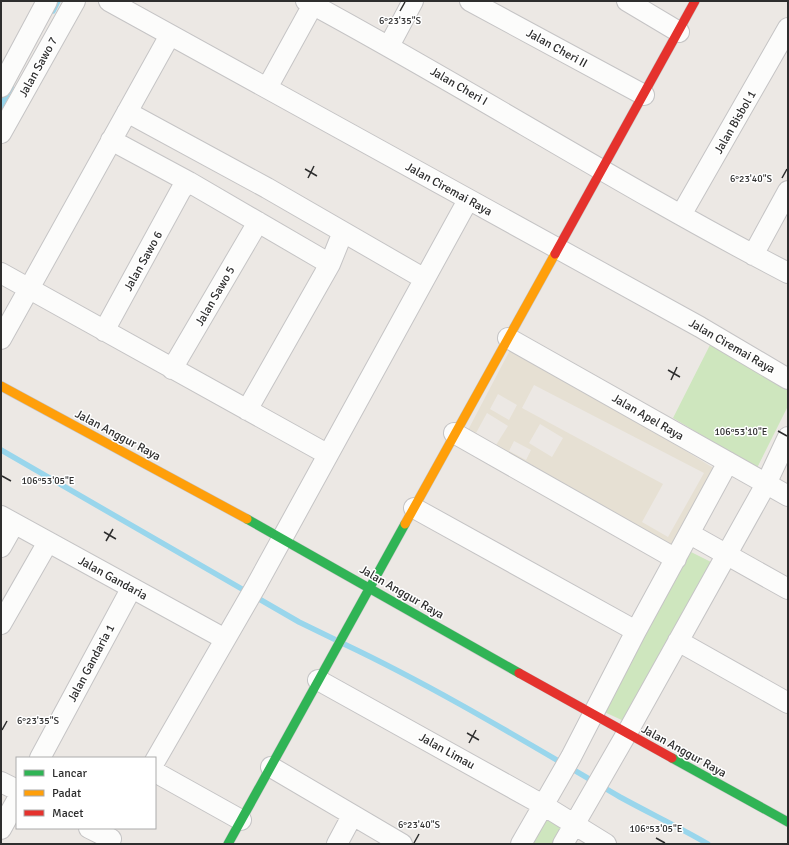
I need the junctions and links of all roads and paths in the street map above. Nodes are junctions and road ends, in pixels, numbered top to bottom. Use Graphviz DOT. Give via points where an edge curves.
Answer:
graph roads {
  1 [pos="47,1"];
  2 [pos="75,1"];
  3 [pos="109,1"];
  4 [pos="413,1"];
  5 [pos="470,1"];
  6 [pos="627,1"];
  7 [pos="695,1"];
  8 [pos="312,2"];
  9 [pos="788,28"];
  10 [pos="679,32"];
  11 [pos="170,35"];
  12 [pos="389,46"];
  13 [pos="1,87"];
  14 [pos="267,88"];
  15 [pos="644,95"];
  16 [pos="127,112"];
  17 [pos="1,134"];
  18 [pos="111,140"];
  19 [pos="603,169"];
  20 [pos="185,186"];
  21 [pos="788,191"];
  22 [pos="468,200"];
  23 [pos="681,215"];
  24 [pos="258,222"];
  25 [pos="343,232"];
  26 [pos="558,249"];
  27 [pos="753,255"];
  28 [pos="330,264"];
  29 [pos="1,273"];
  30 [pos="788,273"];
  31 [pos="423,278"];
  32 [pos="28,289"];
  33 [pos="104,331"];
  34 [pos="508,338"];
  35 [pos="1,339"];
  36 [pos="172,369"];
  37 [pos="788,379"];
  38 [pos="1,386"];
  39 [pos="247,410"];
  40 [pos="454,433"];
  41 [pos="788,437"];
  42 [pos="327,454"];
  43 [pos="728,462"];
  44 [pos="766,484"];
  45 [pos="788,496"];
  46 [pos="414,508"];
  47 [pos="8,520"];
  48 [pos="690,534"];
  49 [pos="282,538"];
  50 [pos="48,542"];
  51 [pos="1,547"];
  52 [pos="727,554"];
  53 [pos="676,559"];
  54 [pos="369,586"];
  55 [pos="131,589"];
  56 [pos="788,589"];
  57 [pos="1,624"];
  58 [pos="636,630"];
  59 [pos="224,639"];
  60 [pos="678,641"];
  61 [pos="318,680"];
  62 [pos="788,703"];
  63 [pos="593,715"];
  64 [pos="627,733"];
  65 [pos="41,757"];
  66 [pos="156,759"];
  67 [pos="271,767"];
  68 [pos="156,773"];
  69 [pos="1,782"];
  70 [pos="16,790"];
  71 [pos="16,802"];
  72 [pos="543,804"];
  73 [pos="352,816"];
  74 [pos="241,820"];
  75 [pos="788,822"];
  76 [pos="574,825"];
  77 [pos="1,829"];
  78 [pos="92,829"];
  79 [pos="112,837"];
  80 [pos="228,844"];
  81 [pos="338,844"];
  82 [pos="402,844"];
  83 [pos="521,844"];
  84 [pos="563,844"];
  85 [pos="606,844"];
  1 -- 13 [label="street"];
  2 -- 17 [label="street, Jalan Sawo 7"];
  3 -- 11 [label="street, Jalan Ciremai Raya"];
  4 -- 12 [label="street"];
  5 -- 15 [label="street, Jalan Cheri II"];
  6 -- 10 [label="street"];
  7 -- 10 [label="street"];
  8 -- 12 [label="street, Jalan Cheri I"];
  8 -- 14 [label="street"];
  9 -- 23 [label="street, Jalan Bisbol 1"];
  10 -- 15 [label="street"];
  11 -- 14 [label="street, Jalan Ciremai Raya"];
  11 -- 16 [label="street"];
  12 -- 19 [label="street, Jalan Cheri I"];
  14 -- 22 [label="street, Jalan Ciremai Raya"];
  15 -- 19 [label="street"];
  16 -- 18 [label="street"];
  16 -- 25 [label="street"];
  18 -- 20 [label="street"];
  18 -- 32 [label="street"];
  19 -- 23 [label="street, Jalan Cheri I"];
  19 -- 26 [label="street"];
  20 -- 24 [label="street"];
  20 -- 33 [label="street, Jalan Sawo 6"];
  21 -- 27 [label="street"];
  22 -- 26 [label="street, Jalan Ciremai Raya"];
  22 -- 31 [label="street"];
  23 -- 27 [label="street, Jalan Cheri I"];
  24 -- 28 [label="street"];
  24 -- 36 [label="street, Jalan Sawo 5"];
  25 -- 28 [label="street"];
  25 -- 31 [label="street"];
  26 -- 34 [label="street"];
  26 -- 37 [label="street, Jalan Ciremai Raya" via="693,323"];
  27 -- 30 [label="street, Jalan Cheri I"];
  28 -- 39 [label="street"];
  29 -- 32 [label="street"];
  31 -- 42 [label="street"];
  32 -- 33 [label="street"];
  32 -- 35 [label="street"];
  33 -- 36 [label="street"];
  34 -- 40 [label="street"];
  34 -- 43 [label="street, Jalan Apel Raya"];
  36 -- 39 [label="street"];
  38 -- 49 [label="street, Jalan Anggur Raya"];
  39 -- 42 [label="street"];
  40 -- 46 [label="street"];
  40 -- 53 [label="street"];
  41 -- 44 [label="street"];
  42 -- 49 [label="street"];
  43 -- 44 [label="street, Jalan Apel Raya"];
  43 -- 48 [label="street"];
  44 -- 45 [label="street, Jalan Apel Raya"];
  44 -- 52 [label="street"];
  46 -- 54 [label="street"];
  46 -- 58 [label="street"];
  47 -- 50 [label="street, Jalan Gandaria"];
  47 -- 51 [label="street"];
  48 -- 52 [label="street"];
  48 -- 53 [label="street"];
  49 -- 54 [label="street, Jalan Anggur Raya"];
  49 -- 59 [label="street"];
  50 -- 55 [label="street, Jalan Gandaria"];
  50 -- 57 [label="street"];
  52 -- 56 [label="street"];
  52 -- 60 [label="street"];
  53 -- 58 [label="street"];
  54 -- 61 [label="street"];
  54 -- 63 [label="street, Jalan Anggur Raya"];
  55 -- 59 [label="street, Jalan Gandaria"];
  55 -- 65 [label="street, Jalan Gandaria 1"];
  58 -- 63 [label="street"];
  59 -- 66 [label="street"];
  60 -- 62 [label="street"];
  60 -- 64 [label="street"];
  61 -- 67 [label="street"];
  61 -- 72 [label="street, Jalan Limau"];
  63 -- 64 [label="street, Jalan Anggur Raya"];
  63 -- 72 [label="street"];
  64 -- 75 [label="street, Jalan Anggur Raya"];
  64 -- 76 [label="street"];
  67 -- 73 [label="street"];
  67 -- 74 [label="street"];
  68 -- 74 [label="street"];
  69 -- 70 [label="street"];
  71 -- 77 [label="street"];
  72 -- 76 [label="street, Jalan Limau"];
  72 -- 83 [label="street"];
  73 -- 81 [label="street"];
  73 -- 82 [label="street"];
  74 -- 80 [label="street"];
  76 -- 84 [label="street"];
  76 -- 85 [label="street, Jalan Limau"];
  78 -- 79 [label="street"];
}
